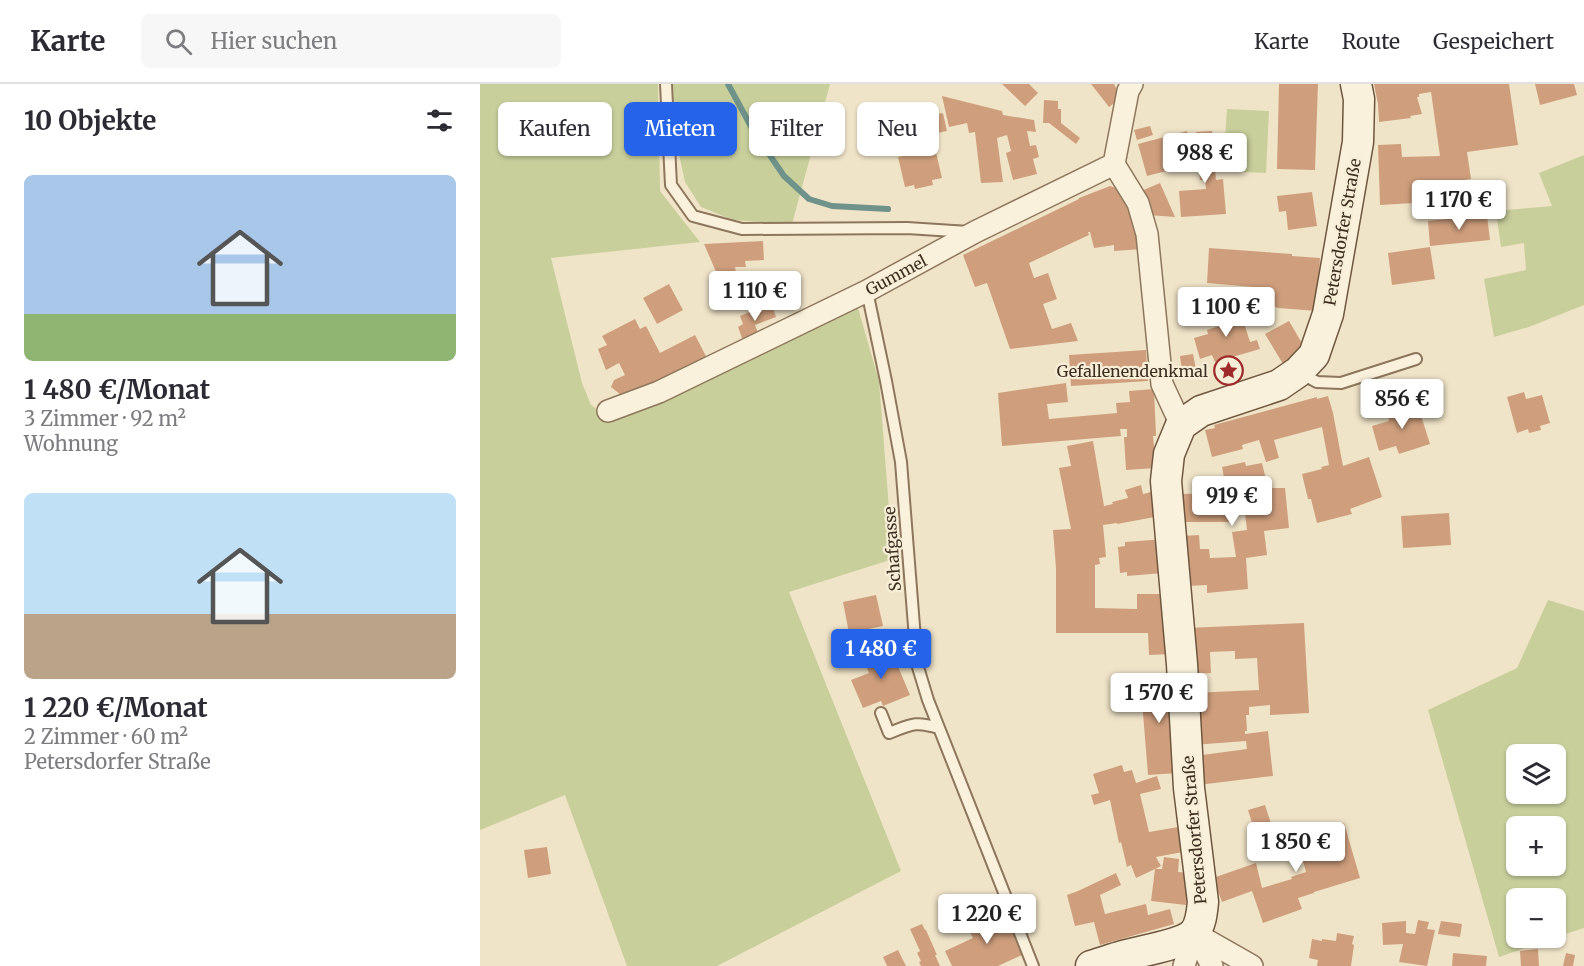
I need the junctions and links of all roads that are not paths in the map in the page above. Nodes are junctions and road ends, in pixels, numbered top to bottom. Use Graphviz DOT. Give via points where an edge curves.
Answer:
graph roads {
  1 [pos="666,84"];
  2 [pos="1356,84"];
  3 [pos="1128,86"];
  4 [pos="1114,164"];
  5 [pos="975,232"];
  6 [pos="867,291"];
  7 [pos="1416,359"];
  8 [pos="1298,372"];
  9 [pos="608,411"];
  10 [pos="1181,426"];
  11 [pos="881,713"];
  12 [pos="939,728"];
  13 [pos="1194,933"];
  14 [pos="1033,966"];
  15 [pos="1091,966"];
  16 [pos="1184,966"];
  17 [pos="1212,966"];
  18 [pos="1252,966"];
  1 -- 5 [label="lane" via="671,185 693,216 742,229 907,228"];
  2 -- 8 [label="main road, Petersdorfer Straße" via="1358,142 1328,314 1314,355"];
  3 -- 4 [label="street"];
  4 -- 5 [label="street, Gummel"];
  4 -- 10 [label="street" via="1141,213 1162,384"];
  5 -- 6 [label="street, Gummel"];
  6 -- 9 [label="street, Gummel" via="659,392"];
  6 -- 12 [label="lane, Schafgasse" via="901,462 917,664"];
  7 -- 8 [label="lane" via="1341,383 1317,382"];
  8 -- 10 [label="main road, Petersdorfer Straße" via="1280,385 1201,411"];
  10 -- 13 [label="main road, Petersdorfer Straße" via="1169,454 1166,481 1189,788 1203,902"];
  11 -- 12 [label="lane" via="889,733 915,723"];
  12 -- 14 [label="lane, Schafgasse"];
  13 -- 15 [label="main road" via="1175,943"];
  13 -- 16 [label="street"];
  13 -- 17 [label="street"];
  13 -- 18 [label="street"];
}
